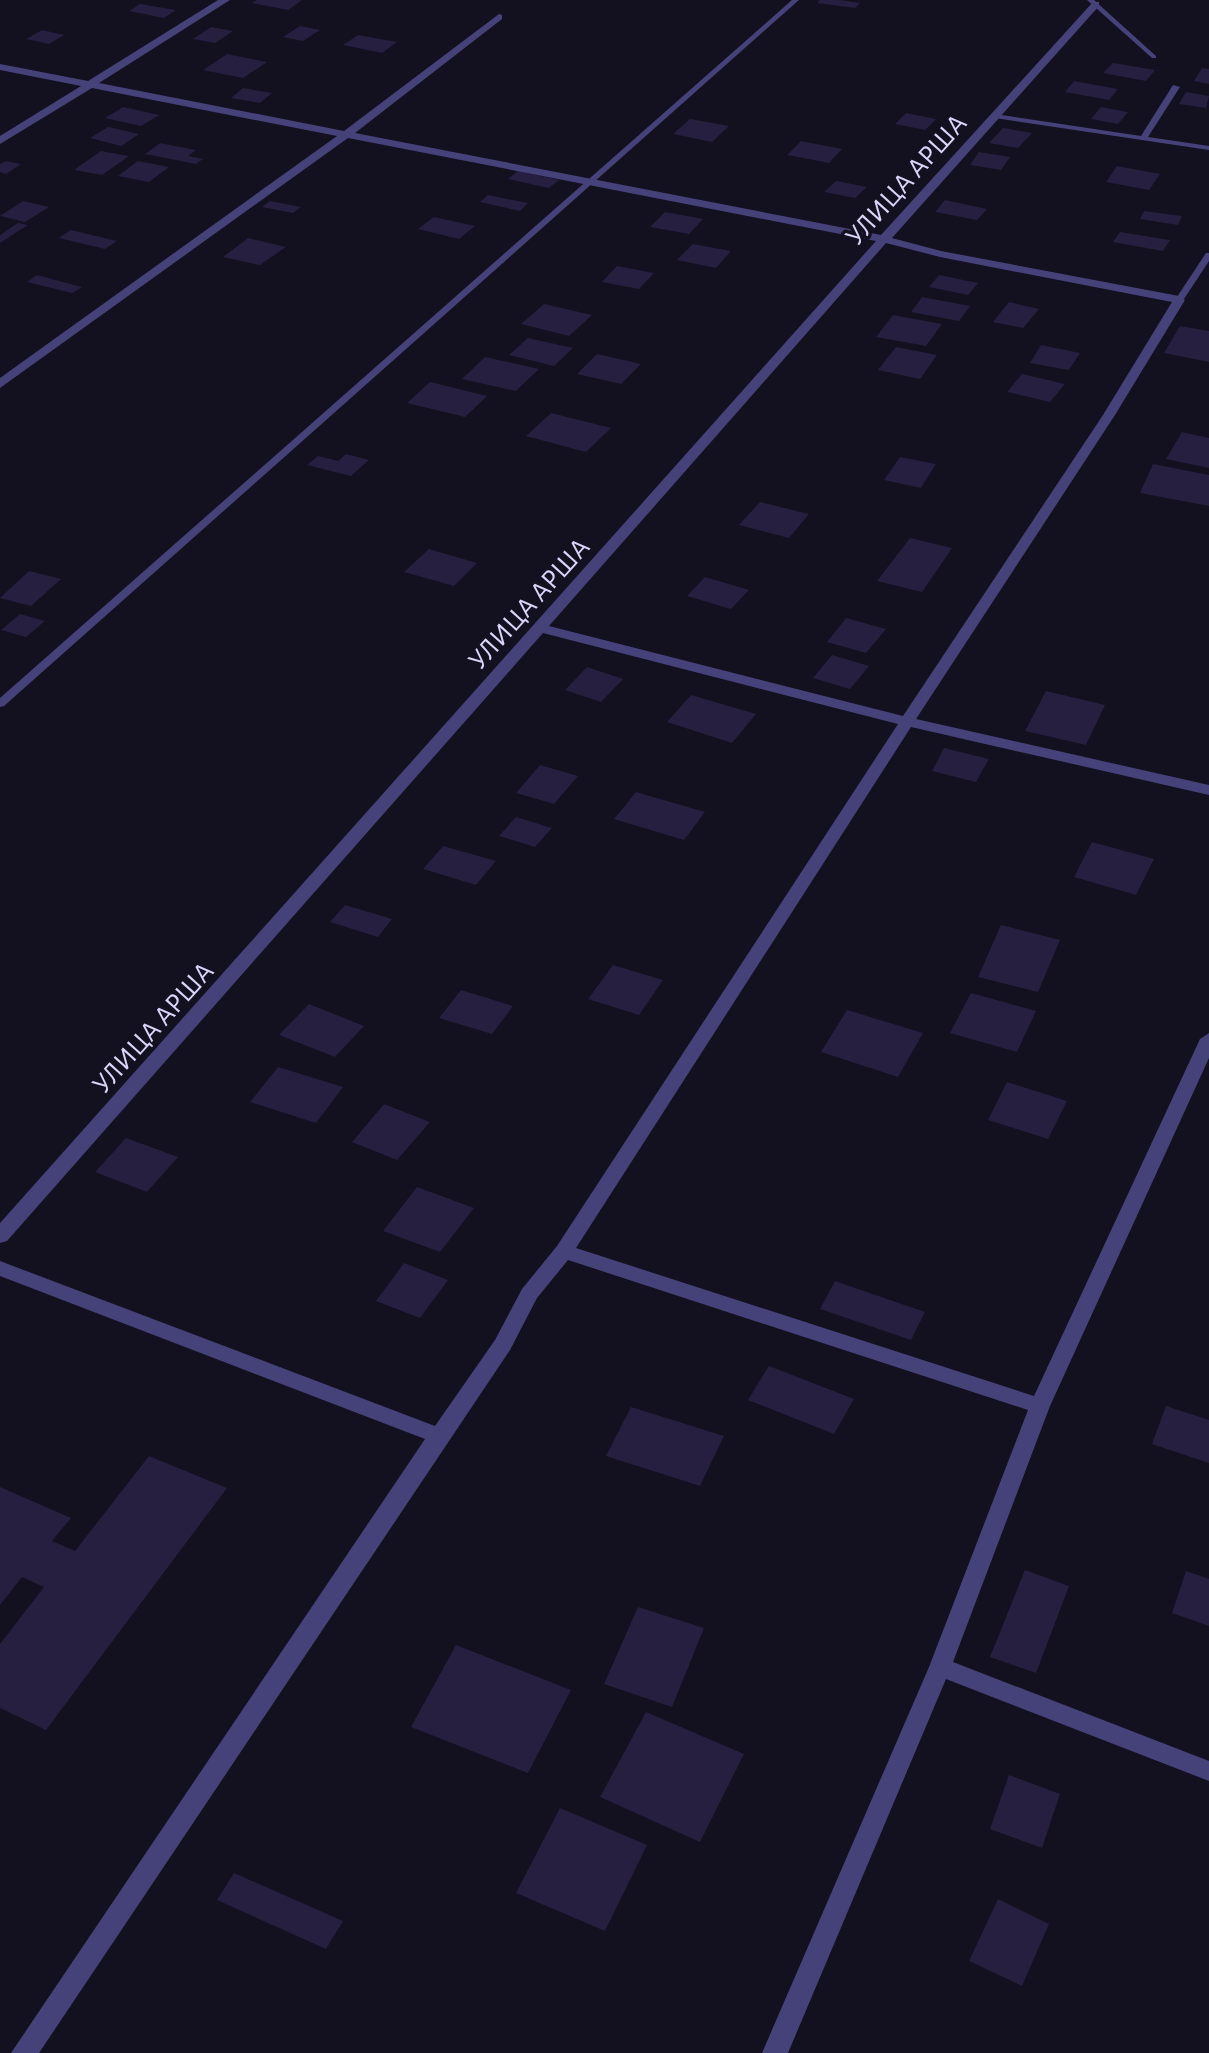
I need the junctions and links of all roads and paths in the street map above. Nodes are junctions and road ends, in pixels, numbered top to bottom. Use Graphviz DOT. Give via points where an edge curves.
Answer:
graph roads {
  1 [pos="225,0"];
  2 [pos="796,0"];
  3 [pos="1093,2"];
  4 [pos="499,17"];
  5 [pos="1154,57"];
  6 [pos="0,67"];
  7 [pos="90,85"];
  8 [pos="1176,87"];
  9 [pos="995,116"];
  10 [pos="345,135"];
  11 [pos="1143,138"];
  12 [pos="0,141"];
  13 [pos="1209,148"];
  14 [pos="591,182"];
  15 [pos="884,239"];
  16 [pos="1209,255"];
  17 [pos="1180,300"];
  18 [pos="0,384"];
  19 [pos="539,628"];
  20 [pos="0,704"];
  21 [pos="908,722"];
  22 [pos="1209,790"];
  23 [pos="1209,1039"];
  24 [pos="0,1236"];
  25 [pos="564,1251"];
  26 [pos="0,1268"];
  27 [pos="1040,1406"];
  28 [pos="439,1436"];
  29 [pos="940,1667"];
  30 [pos="1209,1771"];
  31 [pos="24,2053"];
  32 [pos="775,2053"];
  1 -- 7 [label="street"];
  2 -- 14 [label="lane"];
  3 -- 5 [label="lane"];
  3 -- 9 [label="street, УЛИЦА АРША"];
  4 -- 10 [label="street"];
  6 -- 7 [label="street"];
  7 -- 10 [label="street"];
  7 -- 12 [label="street"];
  8 -- 11 [label="lane"];
  9 -- 11 [label="lane"];
  9 -- 15 [label="street, УЛИЦА АРША"];
  10 -- 14 [label="street"];
  10 -- 18 [label="street"];
  11 -- 13 [label="lane"];
  14 -- 15 [label="street"];
  14 -- 20 [label="lane"];
  15 -- 17 [label="street"];
  15 -- 19 [label="street, УЛИЦА АРША"];
  16 -- 17 [label="lane"];
  17 -- 21 [label="street"];
  19 -- 21 [label="street"];
  19 -- 24 [label="street, УЛИЦА АРША"];
  21 -- 22 [label="street"];
  21 -- 25 [label="street"];
  23 -- 27 [label="street"];
  25 -- 27 [label="street"];
  25 -- 28 [label="street" via="529,1294 503,1345"];
  26 -- 28 [label="street"];
  27 -- 29 [label="street"];
  28 -- 31 [label="street"];
  29 -- 30 [label="street"];
  29 -- 32 [label="street"];
}
